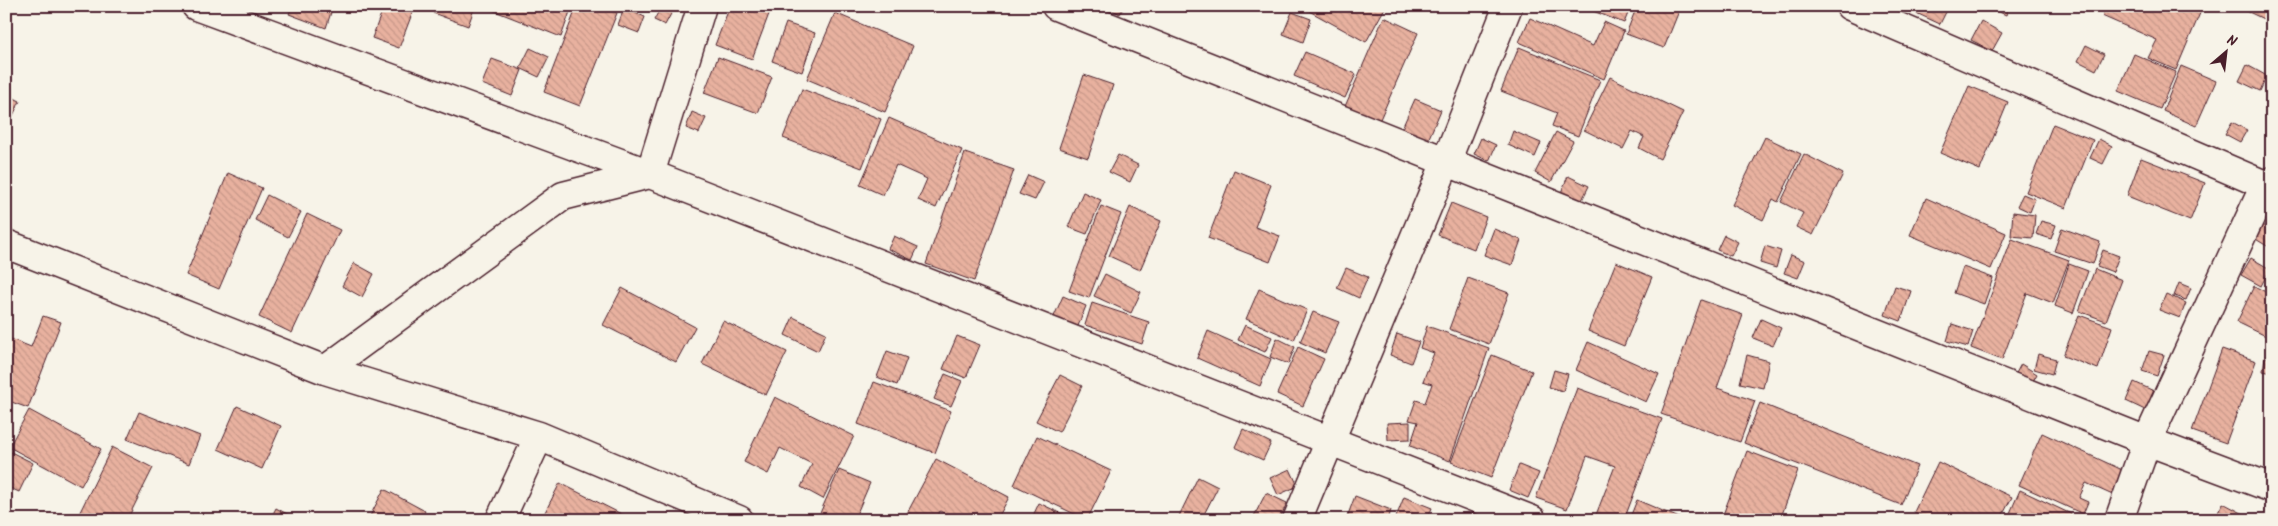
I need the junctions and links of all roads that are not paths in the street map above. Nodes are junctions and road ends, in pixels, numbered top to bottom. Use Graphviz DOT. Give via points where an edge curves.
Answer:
graph roads {
  1 [pos="196,6"];
  2 [pos="702,6"];
  3 [pos="1056,6"];
  4 [pos="1508,6"];
  5 [pos="1850,6"];
  6 [pos="1446,162"];
  7 [pos="650,174"];
  8 [pos="2269,183"];
  9 [pos="6,244"];
  10 [pos="325,370"];
  11 [pos="539,436"];
  12 [pos="1331,440"];
  13 [pos="2147,441"];
  14 [pos="2272,488"];
  15 [pos="500,520"];
  16 [pos="739,520"];
  17 [pos="1297,520"];
  18 [pos="1532,520"];
  19 [pos="2119,520"];
  1 -- 7 [label="street"];
  2 -- 7 [label="street"];
  3 -- 6 [label="street"];
  4 -- 6 [label="street"];
  5 -- 8 [label="street"];
  6 -- 12 [label="street"];
  6 -- 13 [label="street"];
  7 -- 10 [label="street" via="563,196"];
  7 -- 12 [label="street"];
  8 -- 13 [label="street"];
  9 -- 10 [label="street"];
  10 -- 11 [label="street"];
  11 -- 15 [label="street"];
  11 -- 16 [label="street"];
  12 -- 17 [label="street"];
  12 -- 18 [label="street"];
  13 -- 14 [label="street"];
  13 -- 19 [label="street"];
}
